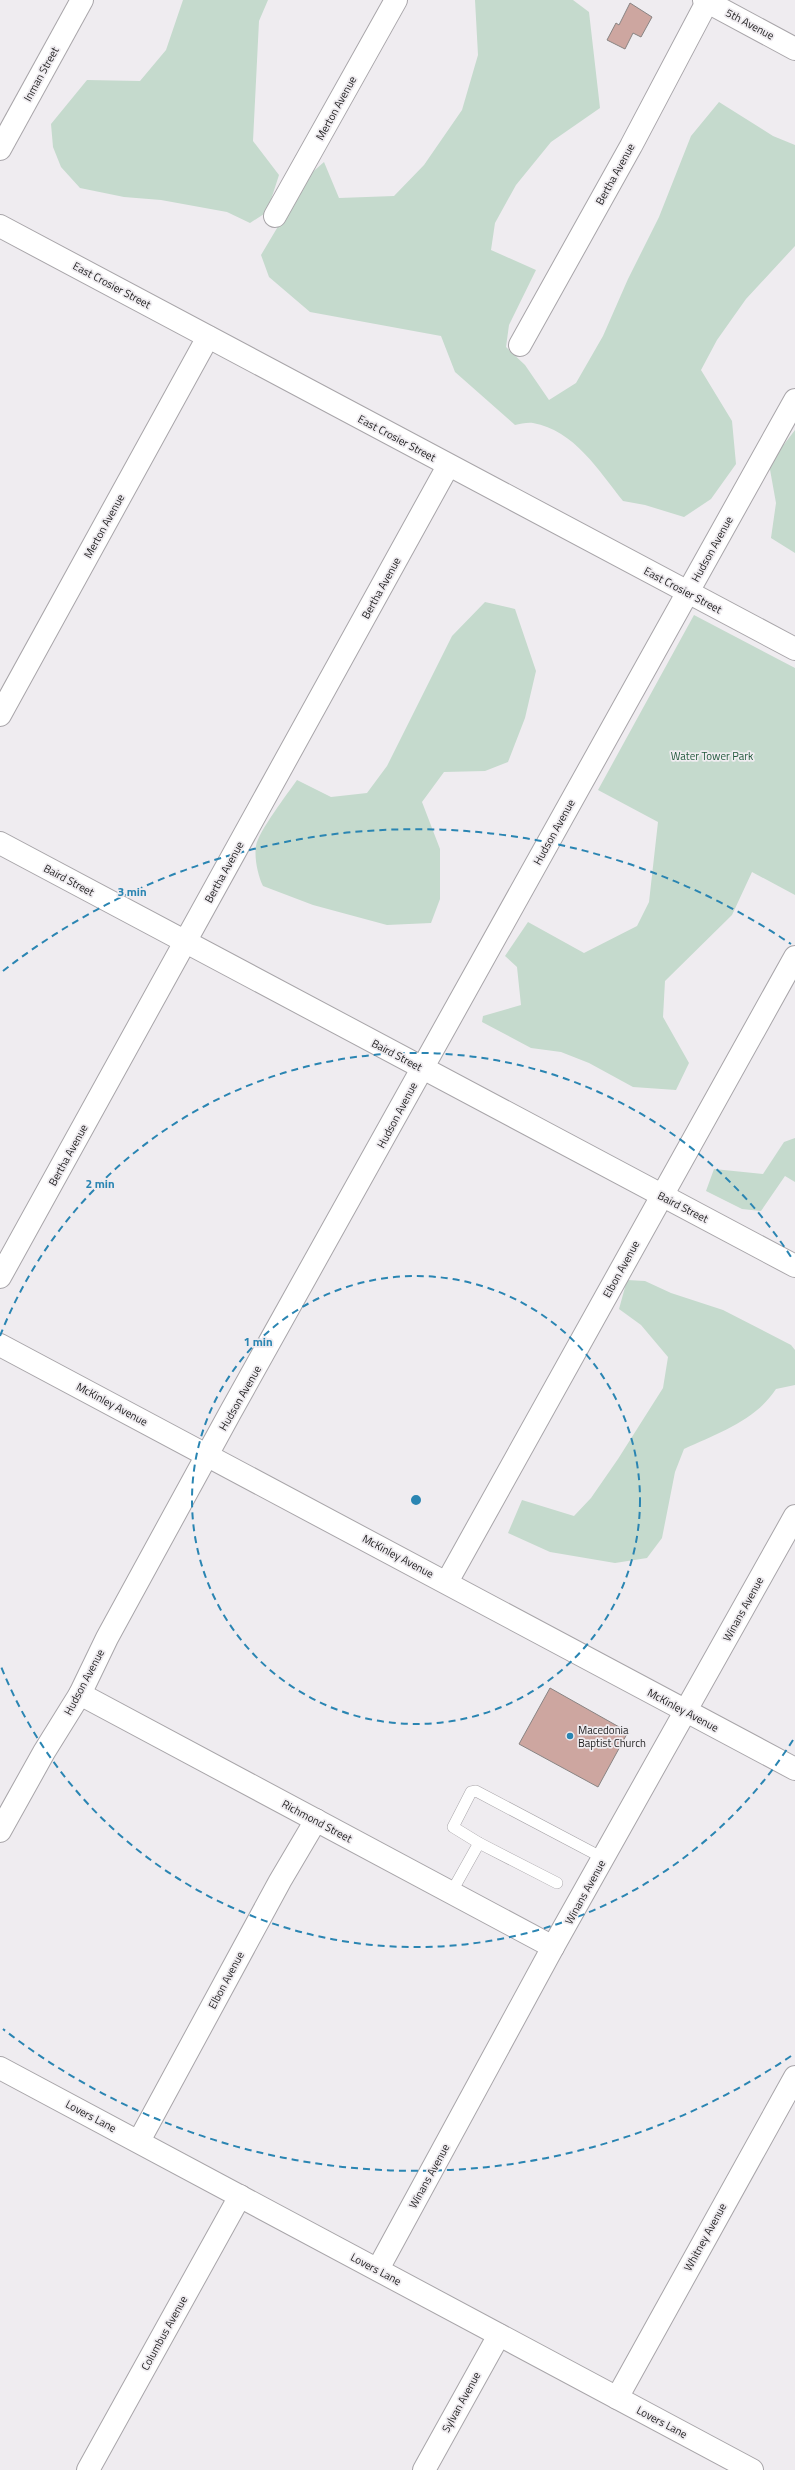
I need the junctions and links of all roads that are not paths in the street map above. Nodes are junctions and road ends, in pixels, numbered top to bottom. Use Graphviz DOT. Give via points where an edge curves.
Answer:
graph roads {
  1 [pos="82,0"];
  2 [pos="396,0"];
  3 [pos="706,1"];
  4 [pos="795,49"];
  5 [pos="0,148"];
  6 [pos="275,216"];
  7 [pos="0,226"];
  8 [pos="208,337"];
  9 [pos="520,345"];
  10 [pos="795,400"];
  11 [pos="448,466"];
  12 [pos="688,592"];
  13 [pos="795,649"];
  14 [pos="0,715"];
  15 [pos="0,843"];
  16 [pos="185,943"];
  17 [pos="795,957"];
  18 [pos="422,1068"];
  19 [pos="662,1196"];
  20 [pos="795,1266"];
  21 [pos="0,1277"];
  22 [pos="0,1345"];
  23 [pos="208,1455"];
  24 [pos="795,1516"];
  25 [pos="447,1582"];
  26 [pos="80,1694"];
  27 [pos="685,1711"];
  28 [pos="795,1769"];
  29 [pos="316,1820"];
  30 [pos="0,1831"];
  31 [pos="479,1843"];
  32 [pos="604,1858"];
  33 [pos="557,1883"];
  34 [pos="452,1893"];
  35 [pos="553,1947"];
  36 [pos="0,2068"];
  37 [pos="795,2077"];
  38 [pos="139,2141"];
  39 [pos="240,2196"];
  40 [pos="378,2270"];
  41 [pos="499,2335"];
  42 [pos="617,2398"];
  43 [pos="88,2470"];
  44 [pos="424,2470"];
  45 [pos="752,2470"];
  1 -- 5 [label="street, Inman Street"];
  2 -- 6 [label="street, Merton Avenue"];
  3 -- 4 [label="street, 5th Avenue"];
  3 -- 9 [label="street, Bertha Avenue" via="631,146"];
  7 -- 8 [label="street, East Crosier Street"];
  8 -- 11 [label="street, East Crosier Street"];
  8 -- 14 [label="street, Merton Avenue"];
  10 -- 12 [label="street, Hudson Avenue"];
  11 -- 12 [label="street, East Crosier Street"];
  11 -- 16 [label="street, Bertha Avenue"];
  12 -- 13 [label="street, East Crosier Street"];
  12 -- 18 [label="street, Hudson Avenue"];
  15 -- 16 [label="street, Baird Street"];
  16 -- 18 [label="street, Baird Street"];
  16 -- 21 [label="street, Bertha Avenue"];
  17 -- 19 [label="street, Elbon Avenue"];
  18 -- 19 [label="street, Baird Street"];
  18 -- 23 [label="street, Hudson Avenue" via="394,1123"];
  19 -- 20 [label="street, Baird Street"];
  19 -- 25 [label="street, Elbon Avenue"];
  22 -- 23 [label="street, McKinley Avenue"];
  23 -- 25 [label="street, McKinley Avenue"];
  23 -- 26 [label="street, Hudson Avenue" via="107,1638"];
  24 -- 27 [label="street, Winans Avenue"];
  25 -- 27 [label="street, McKinley Avenue"];
  26 -- 29 [label="street, Richmond Street"];
  26 -- 30 [label="street, Hudson Avenue"];
  27 -- 28 [label="street, McKinley Avenue"];
  27 -- 32 [label="street, Winans Avenue"];
  29 -- 34 [label="street, Richmond Street"];
  29 -- 38 [label="street, Elbon Avenue" via="276,1888"];
  31 -- 32 [label="lane" via="453,1827 471,1792 476,1791"];
  31 -- 33 [label="lane"];
  31 -- 34 [label="lane"];
  32 -- 35 [label="street, Winans Avenue"];
  34 -- 35 [label="street, Richmond Street"];
  35 -- 40 [label="street, Winans Avenue"];
  36 -- 38 [label="street, Lovers Lane"];
  37 -- 42 [label="street, Whitney Avenue"];
  38 -- 39 [label="street, Lovers Lane"];
  39 -- 40 [label="street, Lovers Lane"];
  39 -- 43 [label="street, Columbus Avenue"];
  40 -- 41 [label="street, Lovers Lane"];
  41 -- 42 [label="street, Lovers Lane"];
  41 -- 44 [label="street, Sylvan Avenue"];
  42 -- 45 [label="street, Lovers Lane"];
}
